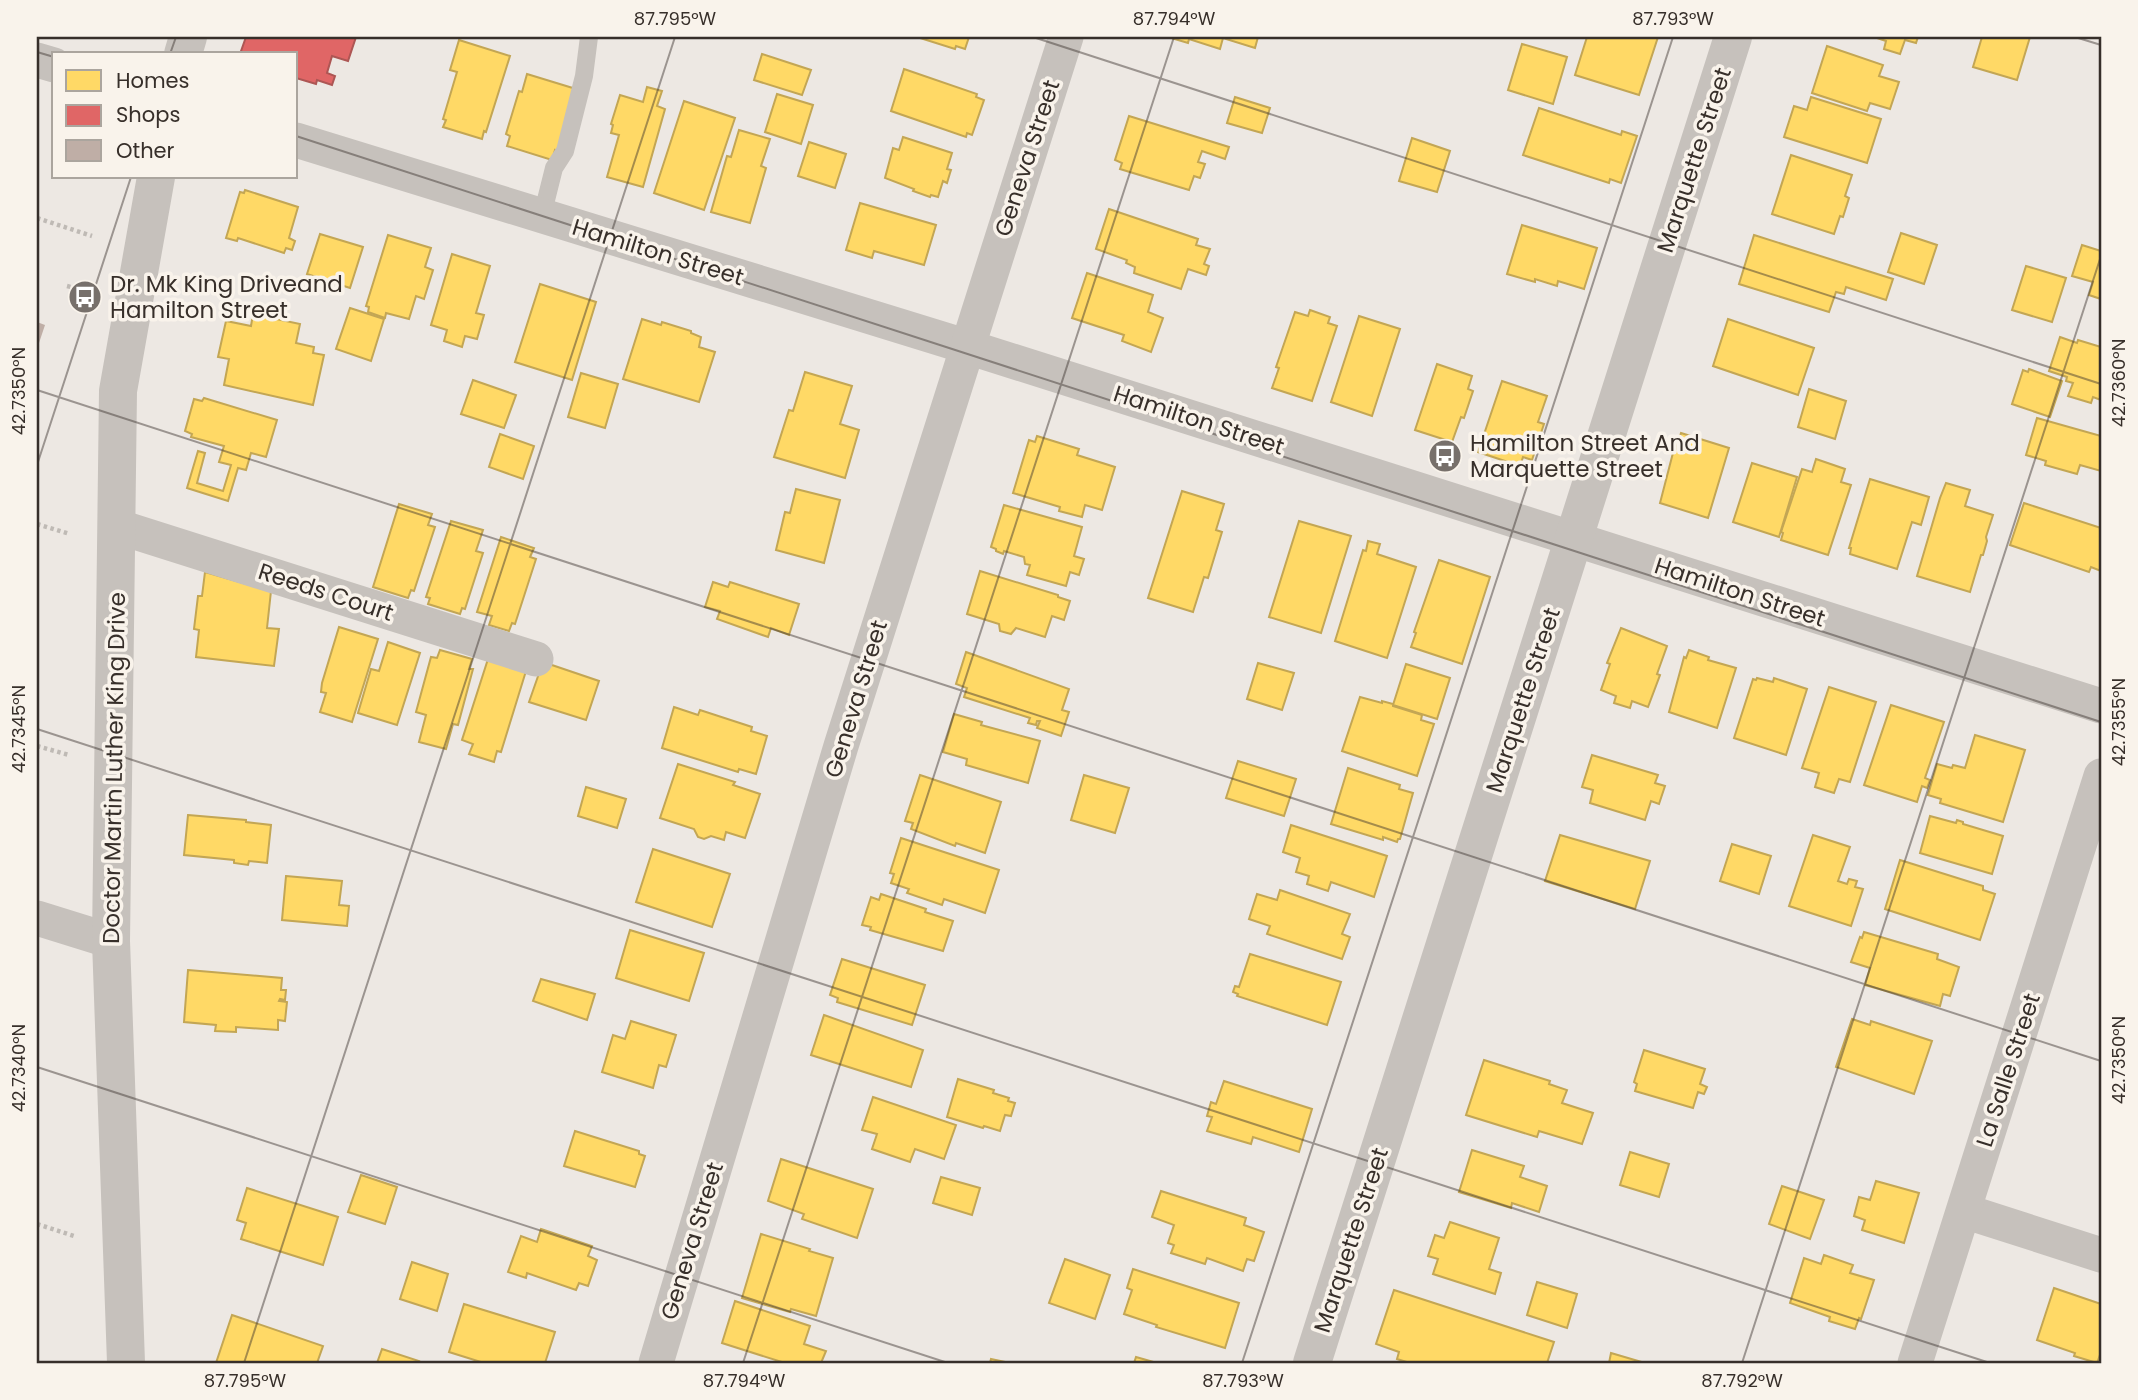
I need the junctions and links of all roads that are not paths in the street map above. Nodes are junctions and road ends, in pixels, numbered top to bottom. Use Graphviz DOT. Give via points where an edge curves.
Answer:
graph roads {
  1 [pos="589,37"];
  2 [pos="1066,37"];
  3 [pos="1733,37"];
  4 [pos="298,141"];
  5 [pos="156,178"];
  6 [pos="542,216"];
  7 [pos="968,347"];
  8 [pos="116,526"];
  9 [pos="1574,539"];
  10 [pos="536,659"];
  11 [pos="2101,706"];
  12 [pos="2101,776"];
  13 [pos="37,918"];
  14 [pos="111,941"];
  15 [pos="1964,1211"];
  16 [pos="2101,1255"];
  17 [pos="126,1363"];
  18 [pos="656,1363"];
  19 [pos="1312,1363"];
  20 [pos="1915,1363"];
  1 -- 6 [label="lane" via="565,151"];
  2 -- 7 [label="street, Geneva Street"];
  3 -- 9 [label="street, Marquette Street"];
  4 -- 6 [label="street, Hamilton Street"];
  5 -- 8 [label="street, Doctor Martin Luther King Drive" via="118,391"];
  6 -- 7 [label="street, Hamilton Street"];
  7 -- 9 [label="street, Hamilton Street"];
  7 -- 18 [label="street, Geneva Street" via="841,746"];
  8 -- 10 [label="street, Reeds Court"];
  8 -- 14 [label="street, Doctor Martin Luther King Drive"];
  9 -- 11 [label="street, Hamilton Street"];
  9 -- 19 [label="street, Marquette Street"];
  12 -- 15 [label="street, La Salle Street"];
  13 -- 14 [label="street"];
  14 -- 17 [label="street, Doctor Martin Luther King Drive"];
  15 -- 16 [label="street"];
  15 -- 20 [label="street, La Salle Street"];
}
